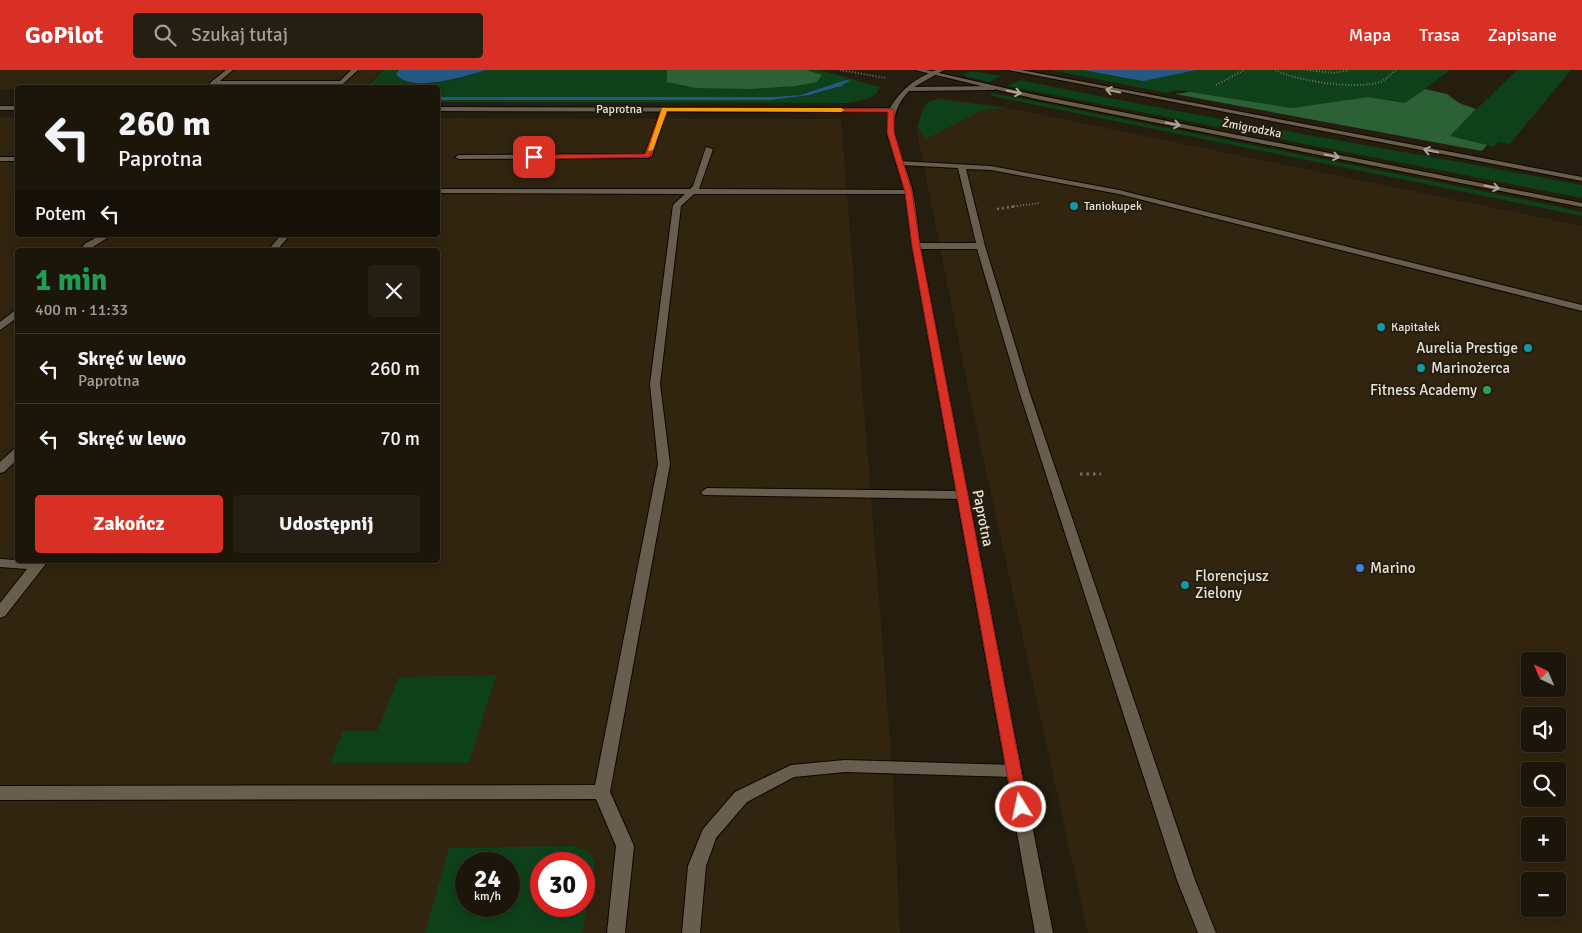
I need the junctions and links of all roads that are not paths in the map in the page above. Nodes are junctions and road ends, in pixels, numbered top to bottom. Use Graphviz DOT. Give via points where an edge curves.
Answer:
graph roads {
  1 [pos="230,70"];
  2 [pos="355,70"];
  3 [pos="918,70"];
  4 [pos="941,70"];
  5 [pos="1011,70"];
  6 [pos="932,73"];
  7 [pos="211,85"];
  8 [pos="994,88"];
  9 [pos="908,89"];
  10 [pos="0,108"];
  11 [pos="15,108"];
  12 [pos="440,110"];
  13 [pos="664,110"];
  14 [pos="891,110"];
  15 [pos="709,149"];
  16 [pos="459,157"];
  17 [pos="0,159"];
  18 [pos="15,159"];
  19 [pos="901,163"];
  20 [pos="961,166"];
  21 [pos="1582,180"];
  22 [pos="440,190"];
  23 [pos="692,192"];
  24 [pos="909,192"];
  25 [pos="1582,205"];
  26 [pos="104,237"];
  27 [pos="284,237"];
  28 [pos="916,246"];
  29 [pos="982,246"];
  30 [pos="85,248"];
  31 [pos="274,248"];
  32 [pos="1582,308"];
  33 [pos="15,313"];
  34 [pos="0,327"];
  35 [pos="15,455"];
  36 [pos="0,469"];
  37 [pos="707,492"];
  38 [pos="962,495"];
  39 [pos="0,563"];
  40 [pos="40,563"];
  41 [pos="0,613"];
  42 [pos="1014,771"];
  43 [pos="602,792"];
  44 [pos="0,794"];
  45 [pos="616,933"];
  46 [pos="691,933"];
  47 [pos="1044,933"];
  48 [pos="1207,933"];
  1 -- 7 [label="street"];
  2 -- 7 [label="street" via="342,83"];
  3 -- 6 [label="street, Żmigrodzka"];
  4 -- 6 [label="street"];
  21 -- 5 [label="street, Żmigrodzka, one-way"];
  6 -- 8 [label="street, Żmigrodzka"];
  6 -- 9 [label="street"];
  8 -- 9 [label="street"];
  8 -- 25 [label="street, Żmigrodzka, one-way"];
  9 -- 14 [label="street"];
  10 -- 11 [label="street"];
  12 -- 13 [label="street, Paprotna"];
  13 -- 14 [label="street, Paprotna"];
  13 -- 16 [label="street" via="648,156"];
  14 -- 19 [label="street, Paprotna" via="891,132"];
  15 -- 23 [label="street" via="697,187"];
  17 -- 18 [label="street"];
  19 -- 20 [label="street"];
  19 -- 24 [label="street, Paprotna"];
  20 -- 29 [label="street"];
  20 -- 32 [label="street" via="1023,173 1119,192"];
  22 -- 23 [label="street"];
  23 -- 24 [label="street"];
  23 -- 43 [label="street" via="677,205 655,384 664,464"];
  24 -- 28 [label="street, Paprotna"];
  26 -- 30 [label="street"];
  27 -- 31 [label="street"];
  28 -- 29 [label="street"];
  28 -- 38 [label="street, Paprotna"];
  29 -- 48 [label="street" via="1025,394 1186,880"];
  33 -- 34 [label="street"];
  35 -- 36 [label="street"];
  37 -- 38 [label="street"];
  38 -- 42 [label="street, Paprotna"];
  39 -- 40 [label="street"];
  40 -- 41 [label="street"];
  42 -- 46 [label="street" via="845,766 791,771 741,798 709,834 697,866"];
  42 -- 47 [label="street, Paprotna"];
  43 -- 44 [label="street"];
  43 -- 45 [label="street" via="625,846"];
}
